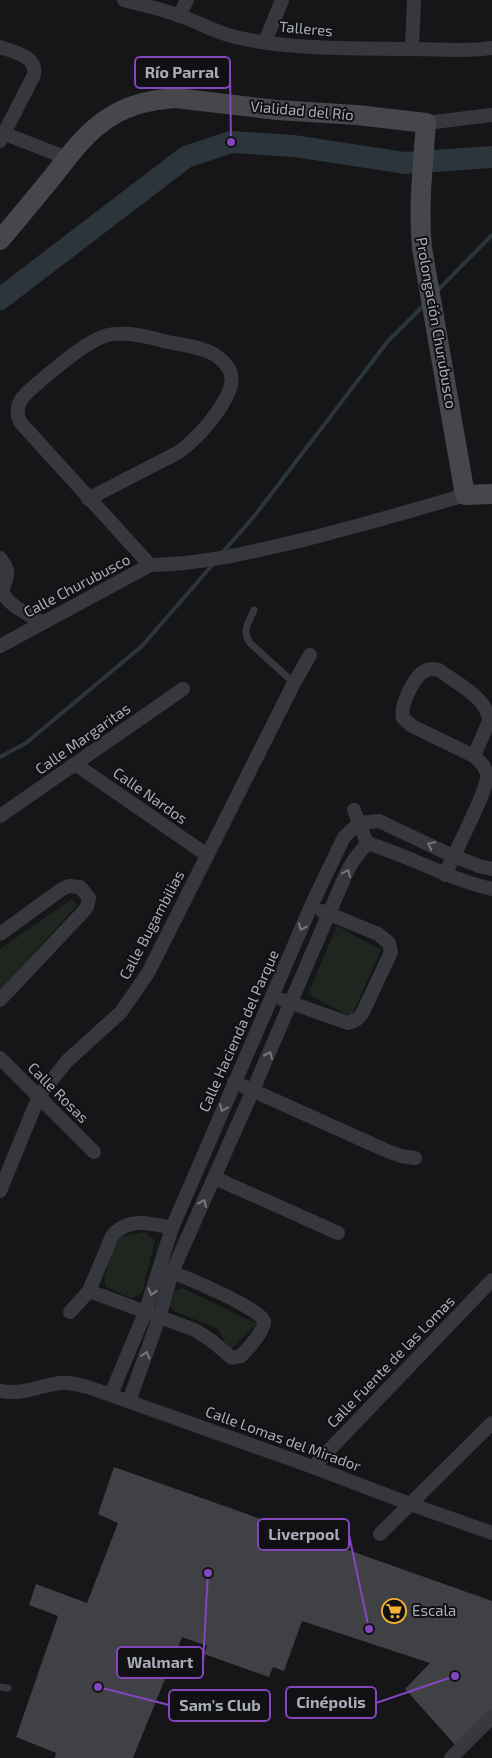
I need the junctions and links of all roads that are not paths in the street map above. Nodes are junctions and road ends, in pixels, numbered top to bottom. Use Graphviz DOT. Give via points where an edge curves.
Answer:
graph roads {
  1 [pos="124,0"];
  2 [pos="187,0"];
  3 [pos="282,0"];
  4 [pos="414,0"];
  5 [pos="180,16"];
  6 [pos="265,42"];
  7 [pos="0,47"];
  8 [pos="492,48"];
  9 [pos="412,49"];
  10 [pos="492,116"];
  11 [pos="426,123"];
  12 [pos="2,136"];
  13 [pos="67,158"];
  14 [pos="0,240"];
  15 [pos="492,494"];
  16 [pos="465,496"];
  17 [pos="88,499"];
  18 [pos="0,558"];
  19 [pos="150,565"];
  20 [pos="254,610"];
  21 [pos="43,623"];
  22 [pos="0,646"];
  23 [pos="310,655"];
  24 [pos="294,683"];
  25 [pos="184,689"];
  26 [pos="474,756"];
  27 [pos="76,764"];
  28 [pos="0,816"];
  29 [pos="357,816"];
  30 [pos="367,842"];
  31 [pos="207,855"];
  32 [pos="453,856"];
  33 [pos="492,869"];
  34 [pos="445,875"];
  35 [pos="492,889"];
  36 [pos="311,906"];
  37 [pos="330,914"];
  38 [pos="0,934"];
  39 [pos="273,996"];
  40 [pos="0,1000"];
  41 [pos="291,1003"];
  42 [pos="0,1058"];
  43 [pos="234,1082"];
  44 [pos="253,1090"];
  45 [pos="39,1096"];
  46 [pos="94,1152"];
  47 [pos="415,1158"];
  48 [pos="215,1178"];
  49 [pos="0,1191"];
  50 [pos="172,1228"];
  51 [pos="338,1233"];
  52 [pos="166,1270"];
  53 [pos="492,1280"];
  54 [pos="89,1291"];
  55 [pos="70,1312"];
  56 [pos="152,1315"];
  57 [pos="0,1391"];
  58 [pos="111,1394"];
  59 [pos="129,1401"];
  60 [pos="492,1422"];
  61 [pos="313,1467"];
  62 [pos="410,1504"];
  63 [pos="492,1532"];
  64 [pos="380,1534"];
  65 [pos="492,1718"];
  66 [pos="451,1758"];
  1 -- 5 [label="street, Talleres"];
  2 -- 5 [label="street"];
  3 -- 6 [label="street"];
  4 -- 9 [label="street"];
  5 -- 6 [label="street, Talleres" via="237,38"];
  6 -- 9 [label="street, Talleres" via="309,47"];
  7 -- 12 [label="street" via="33,63 34,75"];
  8 -- 9 [label="street, Talleres"];
  10 -- 11 [label="street"];
  11 -- 13 [label="main road, Vialidad del Río" via="161,99 135,105 110,117"];
  11 -- 16 [label="main road, Prolongación Churubusco" via="420,188 422,248"];
  12 -- 13 [label="street"];
  13 -- 14 [label="main road, Vialidad del Río"];
  15 -- 16 [label="main road"];
  16 -- 19 [label="street, Calle Churubusco" via="246,554"];
  17 -- 17 [label="street" via="191,443 230,394 232,382 225,363 203,350 120,334 95,340 31,389 17,407 20,422"];
  17 -- 19 [label="street"];
  18 -- 21 [label="street" via="8,571 3,593 10,602"];
  19 -- 21 [label="street, Calle Churubusco"];
  20 -- 24 [label="lane" via="244,634 246,638"];
  21 -- 22 [label="street, Calle Churubusco"];
  23 -- 24 [label="street, Calle Bugambilias"];
  24 -- 31 [label="street, Calle Bugambilias"];
  25 -- 27 [label="street, Calle Margaritas"];
  26 -- 26 [label="street" via="412,726 403,718 402,707 413,683 426,670 439,670 485,706 489,721"];
  26 -- 32 [label="street" via="484,767 487,782"];
  27 -- 28 [label="street, Calle Margaritas"];
  27 -- 31 [label="street, Calle Nardos"];
  29 -- 30 [label="street"];
  32 -- 29 [label="street, one-way" via="380,821"];
  29 -- 36 [label="street, Calle Hacienda del Parque"];
  30 -- 34 [label="street"];
  37 -- 30 [label="street, Calle Hacienda del Parque, one-way" via="353,861"];
  31 -- 45 [label="street, Calle Bugambilias" via="148,973 132,997 121,1012 68,1061"];
  32 -- 33 [label="street"];
  32 -- 34 [label="street"];
  34 -- 35 [label="street"];
  36 -- 37 [label="street"];
  36 -- 39 [label="street, Calle Hacienda del Parque, one-way"];
  37 -- 41 [label="street, Calle Hacienda del Parque"];
  37 -- 41 [label="street" via="385,938 391,952 363,1012 354,1022 348,1023"];
  38 -- 40 [label="street" via="69,886 80,887 89,898 83,912"];
  39 -- 41 [label="street"];
  39 -- 43 [label="street, Calle Hacienda del Parque"];
  44 -- 41 [label="street, Calle Hacienda del Parque, one-way"];
  42 -- 45 [label="street, Calle Rosas"];
  43 -- 44 [label="street"];
  43 -- 50 [label="street, Calle Hacienda del Parque, one-way"];
  44 -- 47 [label="street" via="386,1150"];
  44 -- 48 [label="street, Calle Hacienda del Parque"];
  45 -- 46 [label="street, Calle Rosas"];
  45 -- 49 [label="street, Calle Bugambilias"];
  48 -- 51 [label="street"];
  52 -- 48 [label="street, Calle Hacienda del Parque, one-way"];
  50 -- 52 [label="street, Calle Hacienda del Parque"];
  50 -- 54 [label="street" via="143,1222 117,1229"];
  52 -- 56 [label="street, Calle Hacienda del Parque"];
  52 -- 56 [label="street" via="241,1303 257,1314 264,1322 264,1328 241,1356 232,1358 204,1334"];
  53 -- 61 [label="street, Calle Fuente de las Lomas"];
  54 -- 55 [label="street"];
  54 -- 56 [label="street"];
  56 -- 58 [label="street, Calle Hacienda del Parque"];
  59 -- 56 [label="street, Calle Hacienda del Parque, one-way"];
  57 -- 58 [label="street, Calle Lomas del Mirador" via="25,1392 61,1383 88,1386"];
  58 -- 59 [label="street, Calle Lomas del Mirador"];
  59 -- 61 [label="street, Calle Lomas del Mirador"];
  60 -- 62 [label="street"];
  61 -- 62 [label="street, Calle Lomas del Mirador"];
  62 -- 63 [label="street, Calle Lomas del Mirador"];
  62 -- 64 [label="street"];
  65 -- 66 [label="street"];
}
